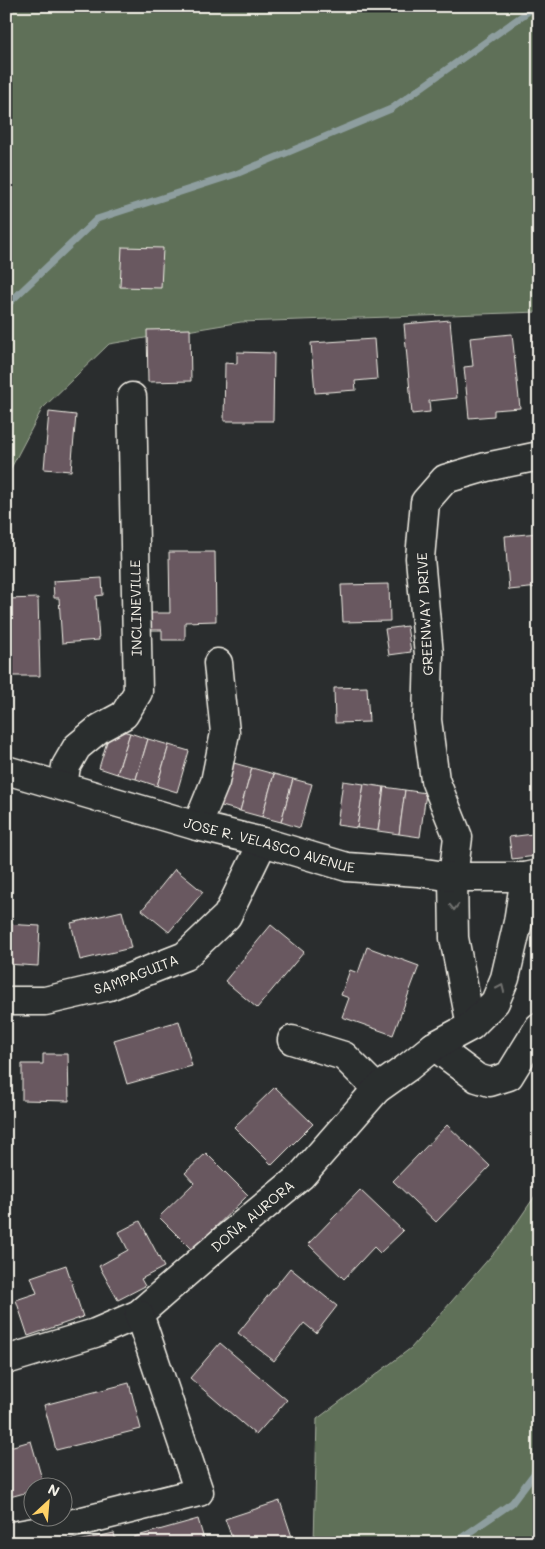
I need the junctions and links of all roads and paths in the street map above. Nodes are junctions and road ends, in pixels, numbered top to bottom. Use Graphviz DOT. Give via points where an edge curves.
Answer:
graph roads {
  1 [pos="132,397"];
  2 [pos="539,456"];
  3 [pos="218,663"];
  4 [pos="6,770"];
  5 [pos="63,786"];
  6 [pos="197,826"];
  7 [pos="263,842"];
  8 [pos="532,876"];
  9 [pos="453,877"];
  10 [pos="6,1001"];
  11 [pos="472,1026"];
  12 [pos="539,1027"];
  13 [pos="292,1040"];
  14 [pos="434,1046"];
  15 [pos="377,1089"];
  16 [pos="139,1314"];
  17 [pos="6,1360"];
  18 [pos="6,1538"];
  1 -- 5 [label="street, INCLINEVILLE" via="138,692 124,715 100,728 77,747 66,766"];
  2 -- 9 [label="street, GREENWAY DRIVE" via="445,479 425,502 420,558 429,655 427,720 435,780 458,837"];
  3 -- 6 [label="street" via="225,734 215,782"];
  4 -- 5 [label="street, JOSE R. VELASCO AVENUE"];
  5 -- 6 [label="street, JOSE R. VELASCO AVENUE"];
  6 -- 7 [label="street, JOSE R. VELASCO AVENUE"];
  7 -- 9 [label="street, JOSE R. VELASCO AVENUE" via="347,867"];
  7 -- 10 [label="street, SAMPAGUITA" via="227,916 185,956 109,986 44,1001"];
  8 -- 9 [label="street, JOSE R. VELASCO AVENUE"];
  11 -- 8 [label="street, DOÑA AURORA, one-way" via="495,1002 505,978"];
  9 -- 11 [label="street, one-way" via="454,938"];
  11 -- 14 [label="street, DOÑA AURORA"];
  12 -- 14 [label="street" via="509,1076 490,1082 477,1078"];
  13 -- 15 [label="street" via="344,1056"];
  14 -- 15 [label="street, DOÑA AURORA"];
  15 -- 16 [label="street, DOÑA AURORA" via="301,1176"];
  16 -- 17 [label="street, DOÑA AURORA" via="95,1333"];
  16 -- 18 [label="street" via="199,1492"];
}
